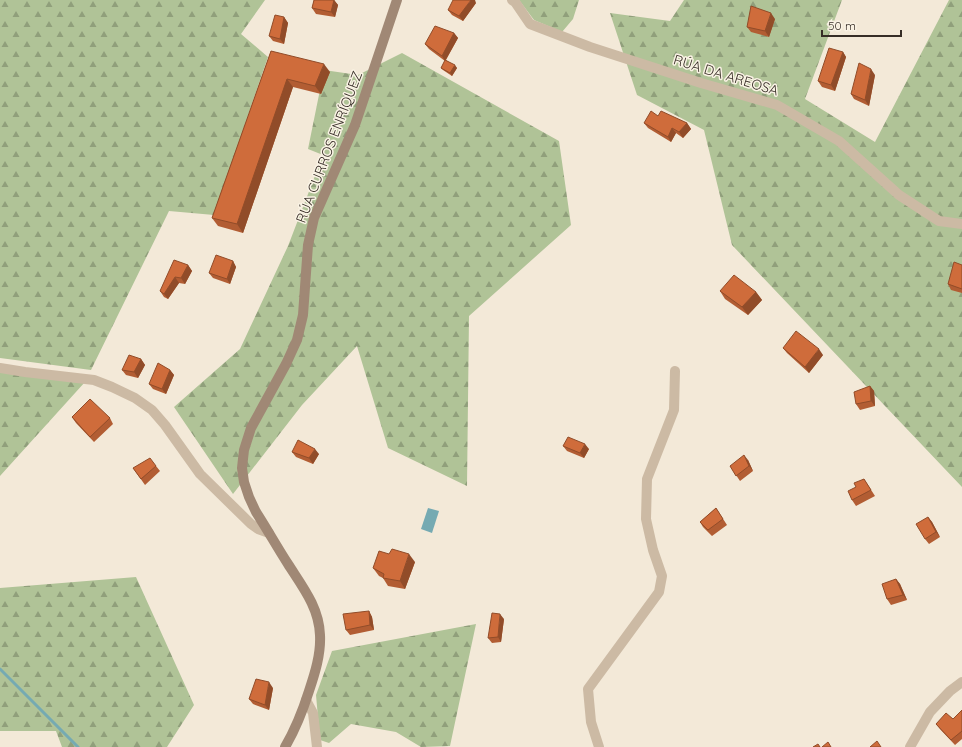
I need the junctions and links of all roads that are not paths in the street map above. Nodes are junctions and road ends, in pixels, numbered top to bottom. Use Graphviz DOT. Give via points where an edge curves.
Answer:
graph roads {
  1 [pos="397,0"];
  2 [pos="512,0"];
  3 [pos="962,224"];
  4 [pos="0,368"];
  5 [pos="675,371"];
  6 [pos="268,533"];
  7 [pos="962,682"];
  8 [pos="306,700"];
  9 [pos="285,747"];
  10 [pos="317,747"];
  11 [pos="599,747"];
  12 [pos="910,747"];
  1 -- 6 [label="street, RÚA CURROS ENRÍQUEZ" via="355,125 314,218 308,245 303,315 297,340 251,428 244,450 242,468 248,497"];
  2 -- 3 [label="street, RÚA DA AREOSA" via="530,24 590,47 778,105 839,141 899,194 939,221"];
  4 -- 6 [label="street" via="94,380 135,398 152,410 165,425 200,474 251,524"];
  5 -- 11 [label="street" via="674,410 647,479 646,519 662,576 659,592 588,689 591,722"];
  6 -- 8 [label="street, RÚA CURROS ENRÍQUEZ" via="311,600 318,618 320,655"];
  7 -- 12 [label="street" via="930,712"];
  8 -- 9 [label="street, RÚA CURROS ENRÍQUEZ"];
  8 -- 10 [label="street" via="313,713"];
}
